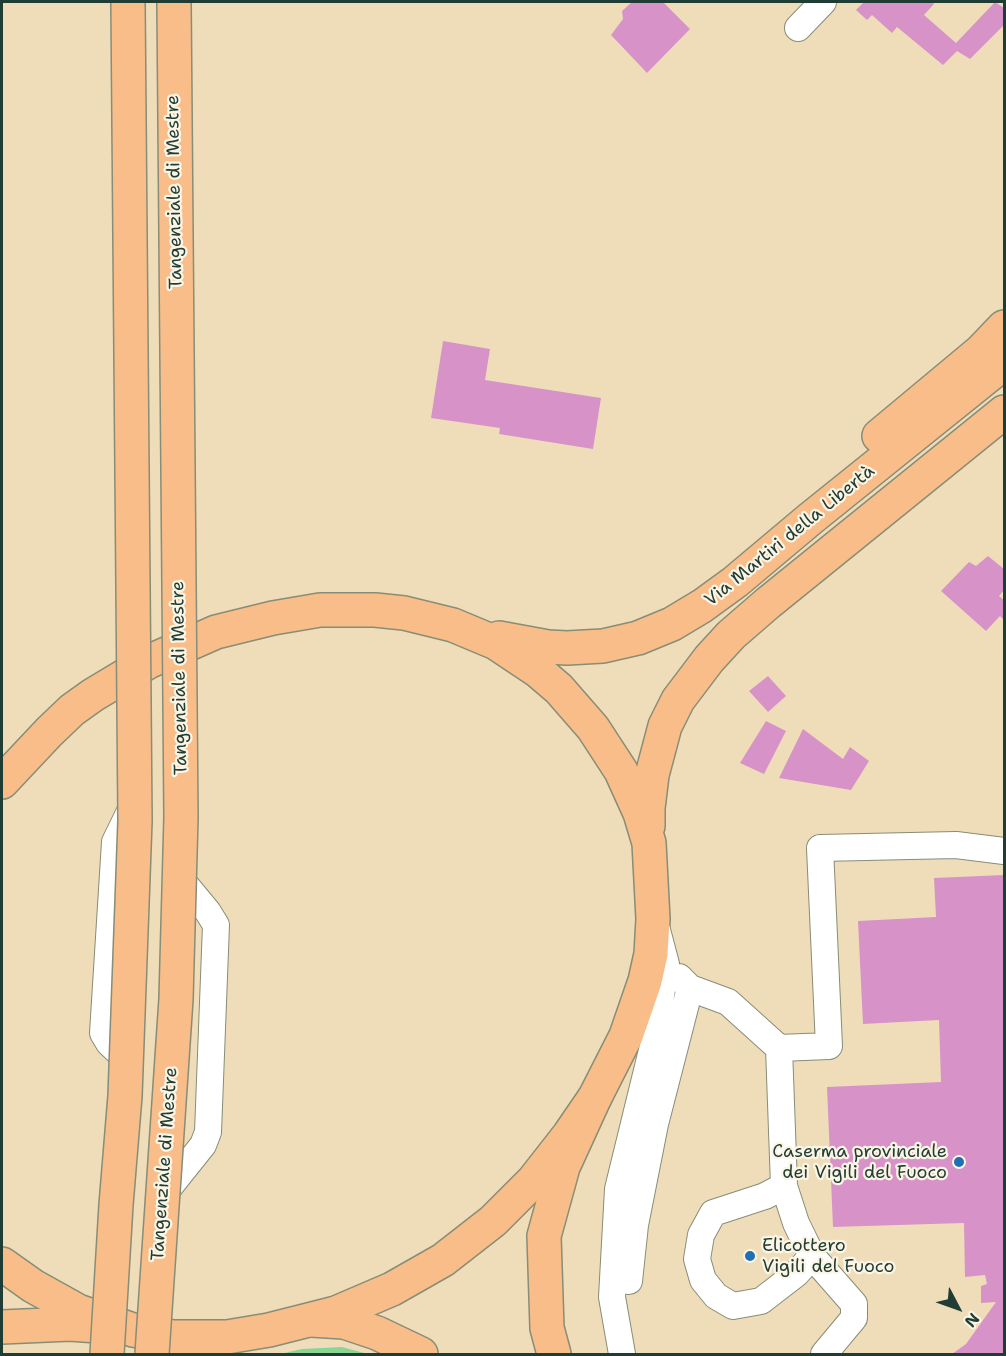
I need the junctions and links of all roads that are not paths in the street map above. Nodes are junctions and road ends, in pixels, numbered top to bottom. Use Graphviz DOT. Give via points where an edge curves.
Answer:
graph roads {
  1 [pos="128,2"];
  2 [pos="174,2"];
  3 [pos="823,2"];
  4 [pos="798,28"];
  5 [pos="1005,327"];
  6 [pos="1005,363"];
  7 [pos="1004,422"];
  8 [pos="810,519"];
  9 [pos="477,634"];
  10 [pos="2,782"];
  11 [pos="649,843"];
  12 [pos="1005,851"];
  13 [pos="653,919"];
  14 [pos="666,964"];
  15 [pos="690,988"];
  16 [pos="779,1048"];
  17 [pos="595,1097"];
  18 [pos="784,1186"];
  19 [pos="812,1256"];
  20 [pos="2,1264"];
  21 [pos="311,1320"];
  22 [pos="2,1327"];
  23 [pos="142,1342"];
  24 [pos="107,1354"];
  25 [pos="421,1354"];
  26 [pos="554,1354"];
  27 [pos="622,1354"];
  28 [pos="824,1354"];
  1 -- 24 [label="main road, bridge" via="135,802 126,1059"];
  2 -- 23 [label="main road, Tangenziale di Mestre, bridge" via="179,877 176,999 163,1195"];
  3 -- 4 [label="street"];
  5 -- 8 [label="main road" via="875,439"];
  6 -- 8 [label="main road, Via Martiri della Libertà"];
  7 -- 11 [label="main road, Via Martiri della Libertà" via="878,513 731,635 709,659 678,700 665,726 652,775"];
  8 -- 9 [label="main road, Via Martiri della Libertà" via="702,606 638,638 603,646 567,648"];
  9 -- 10 [label="main road" via="404,613 347,609 285,615 216,632 148,662 93,695 48,732"];
  9 -- 11 [label="main road" via="538,671 593,728 621,771"];
  11 -- 13 [label="main road"];
  12 -- 16 [label="street" via="956,845 820,848 829,1046"];
  13 -- 14 [label="street"];
  13 -- 17 [label="main road" via="645,981 626,1036"];
  14 -- 15 [label="street"];
  14 -- 27 [label="street" via="653,1046 618,1189 612,1298"];
  15 -- 16 [label="street" via="728,1002"];
  15 -- 27 [label="street" via="655,1124 635,1224"];
  16 -- 18 [label="street"];
  17 -- 21 [label="main road" via="534,1181 493,1221 444,1260 392,1289"];
  17 -- 26 [label="main road" via="563,1167 544,1236 547,1328"];
  18 -- 19 [label="street"];
  18 -- 19 [label="street" via="713,1212 700,1235 697,1259 703,1280 716,1296 733,1306 761,1301"];
  19 -- 28 [label="street" via="854,1304 854,1318"];
  20 -- 23 [label="main road" via="33,1286"];
  21 -- 23 [label="main road" via="227,1336"];
  21 -- 25 [label="main road" via="344,1322"];
  22 -- 23 [label="main road" via="70,1324"];
}
